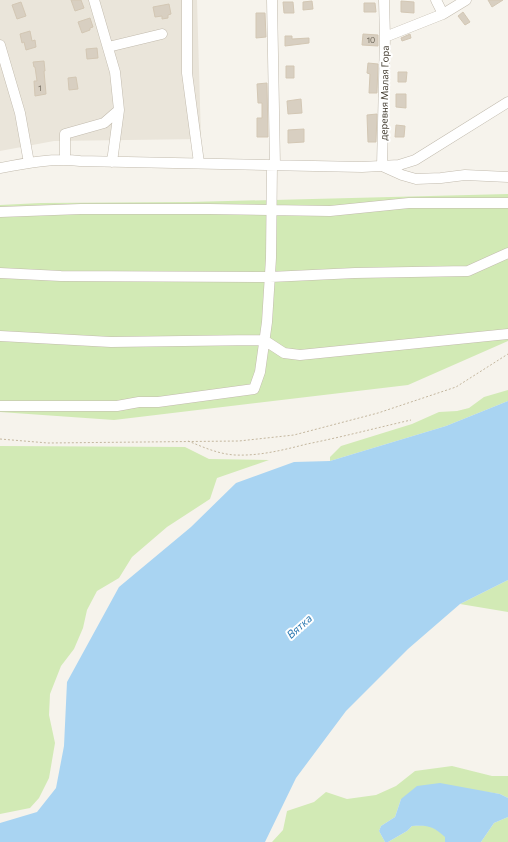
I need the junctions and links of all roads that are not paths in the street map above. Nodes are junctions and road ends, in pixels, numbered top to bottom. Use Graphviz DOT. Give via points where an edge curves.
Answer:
graph roads {
  1 [pos="94,0"];
  2 [pos="187,0"];
  3 [pos="272,0"];
  4 [pos="384,0"];
  5 [pos="436,0"];
  6 [pos="466,0"];
  7 [pos="443,14"];
  8 [pos="162,34"];
  9 [pos="385,36"];
  10 [pos="0,45"];
  11 [pos="108,47"];
  12 [pos="508,102"];
  13 [pos="119,110"];
  14 [pos="65,159"];
  15 [pos="29,162"];
  16 [pos="112,162"];
  17 [pos="198,163"];
  18 [pos="274,164"];
  19 [pos="382,166"];
  20 [pos="0,168"];
  21 [pos="508,177"];
  22 [pos="508,203"];
  23 [pos="271,210"];
  24 [pos="0,212"];
  25 [pos="508,252"];
  26 [pos="0,273"];
  27 [pos="270,277"];
  28 [pos="508,334"];
  29 [pos="0,336"];
  30 [pos="264,340"];
  31 [pos="0,406"];
  1 -- 11 [label="street"];
  2 -- 17 [label="street" via="187,74"];
  3 -- 18 [label="street"];
  4 -- 9 [label="street"];
  5 -- 7 [label="street"];
  6 -- 7 [label="street, деревня Малая Гора"];
  7 -- 9 [label="street, деревня Малая Гора"];
  8 -- 11 [label="street"];
  9 -- 19 [label="street, деревня Малая Гора"];
  10 -- 15 [label="street" via="20,113"];
  11 -- 13 [label="street" via="115,72"];
  12 -- 19 [label="street" via="415,160 399,165"];
  13 -- 14 [label="street" via="104,123 65,134"];
  13 -- 16 [label="street"];
  14 -- 15 [label="street"];
  14 -- 16 [label="street"];
  15 -- 20 [label="street"];
  16 -- 17 [label="street"];
  17 -- 18 [label="street"];
  18 -- 19 [label="street"];
  18 -- 23 [label="street"];
  19 -- 21 [label="street" via="416,179 465,175"];
  22 -- 23 [label="street" via="409,203 330,211"];
  23 -- 24 [label="street" via="81,209"];
  23 -- 27 [label="street"];
  25 -- 27 [label="street" via="468,272"];
  26 -- 27 [label="street" via="61,276"];
  27 -- 30 [label="street" via="268,322"];
  28 -- 30 [label="street" via="300,355 284,353"];
  29 -- 30 [label="street" via="112,342"];
  30 -- 31 [label="street" via="260,372 254,389 117,406"];
}
